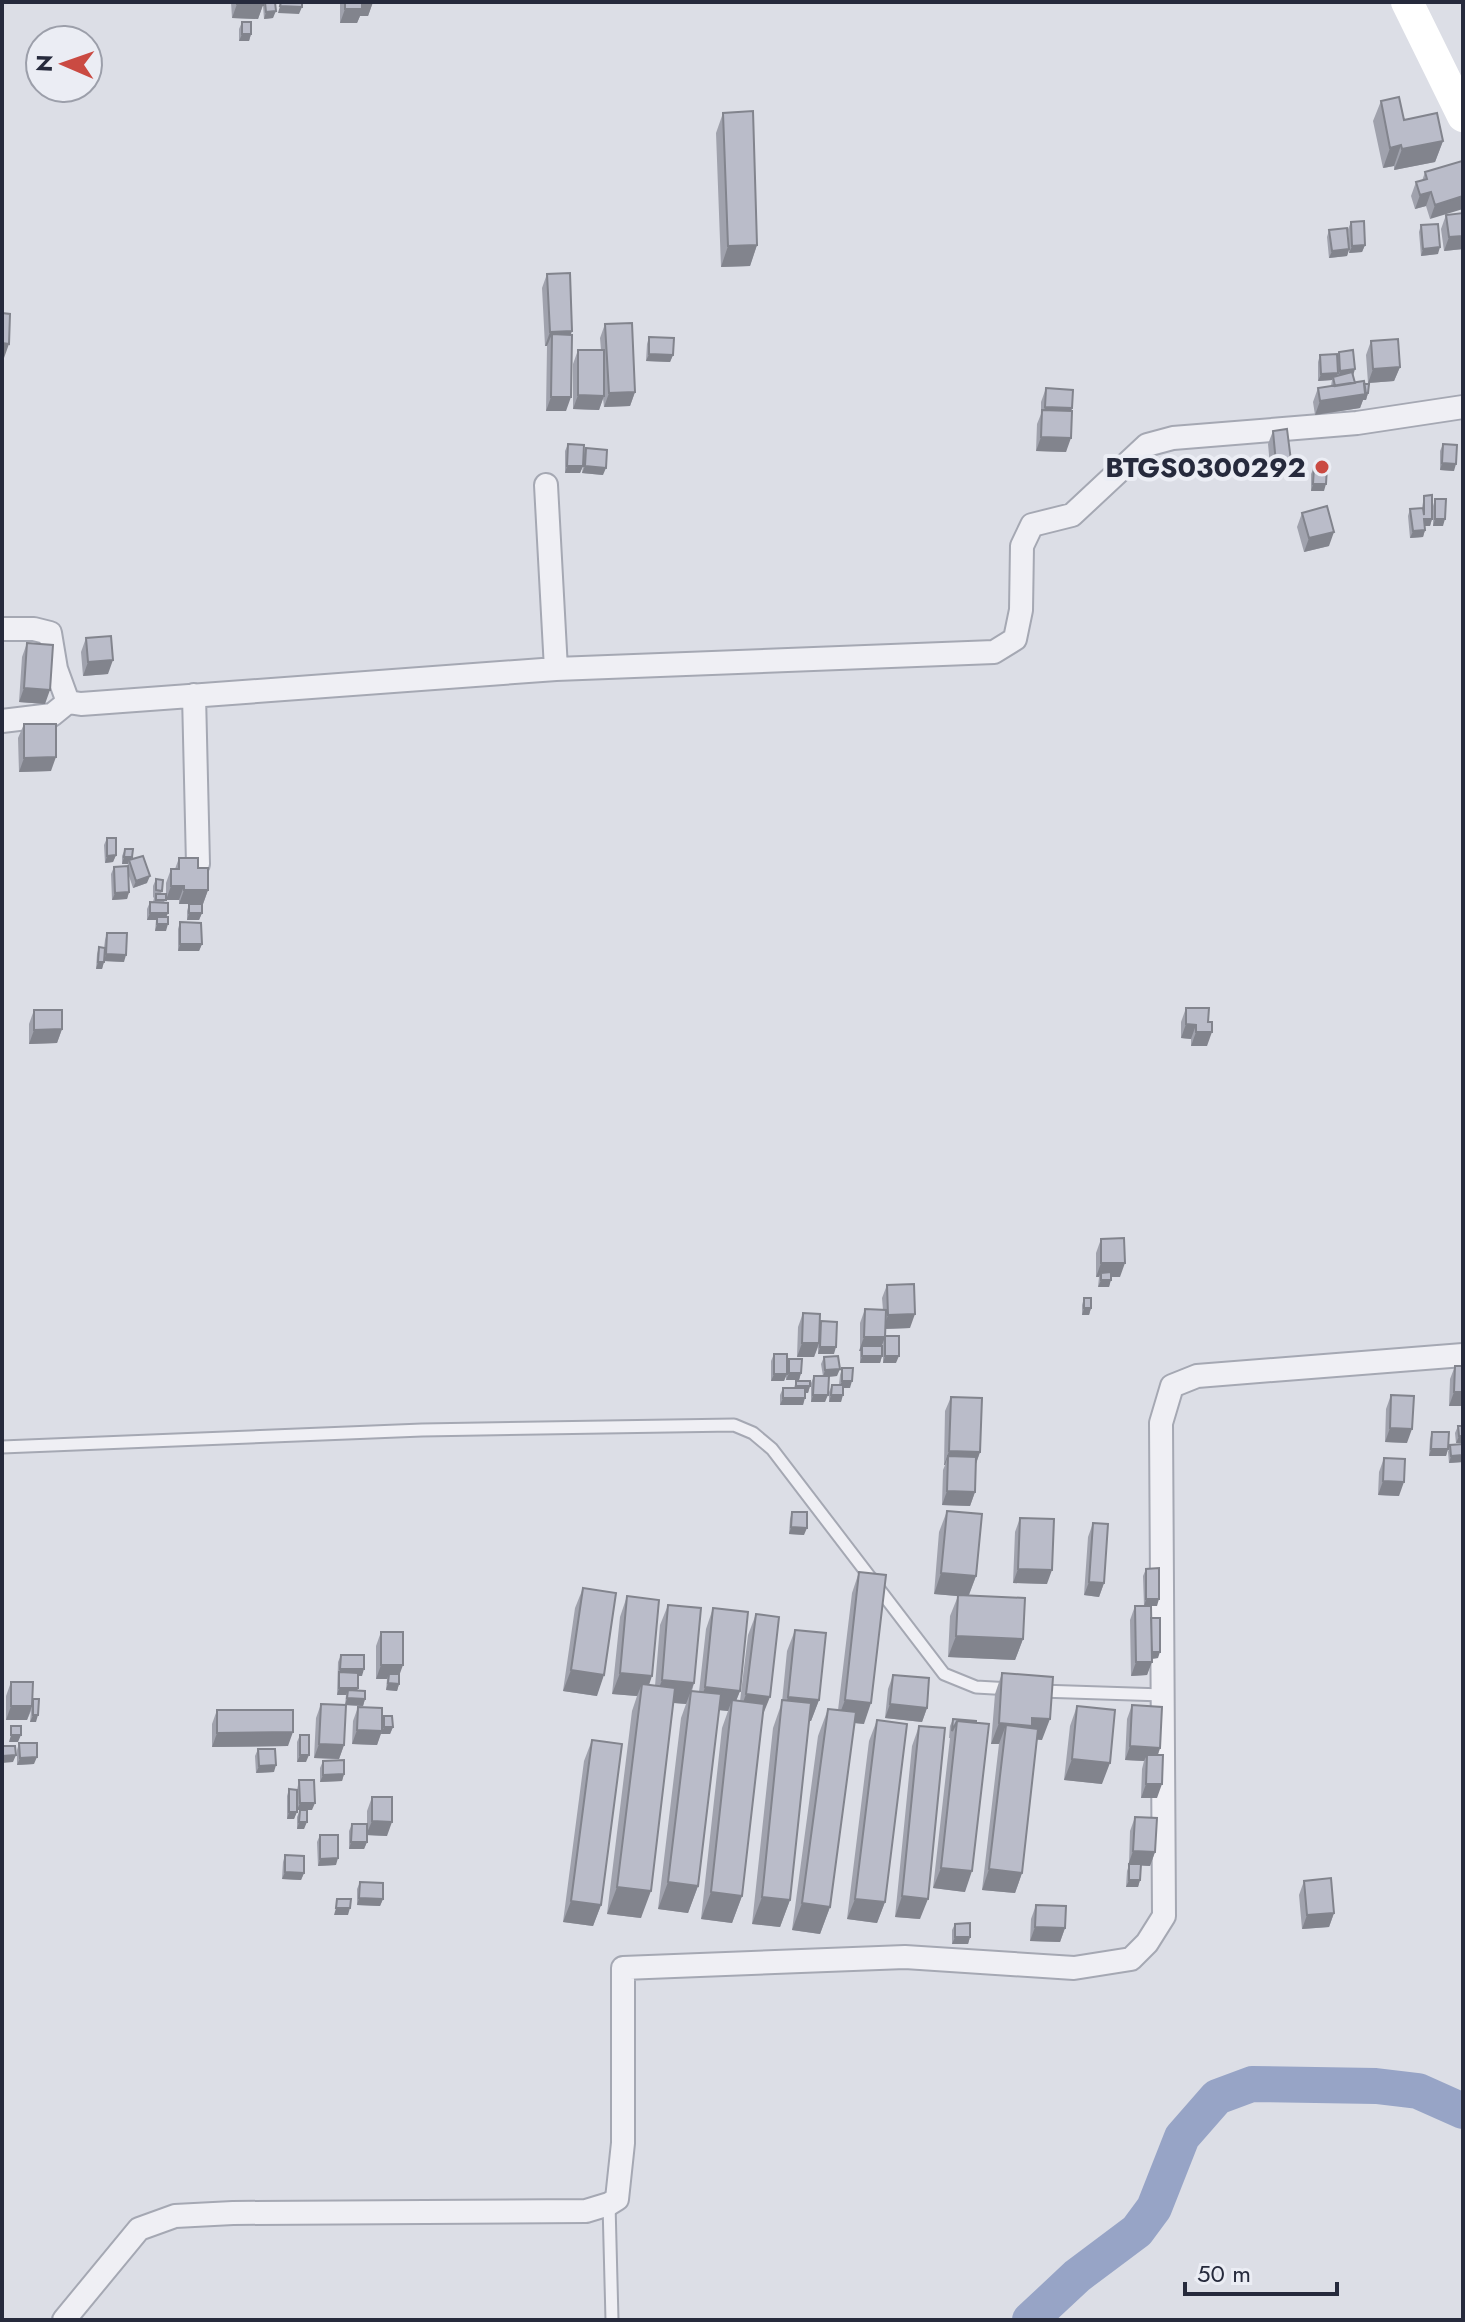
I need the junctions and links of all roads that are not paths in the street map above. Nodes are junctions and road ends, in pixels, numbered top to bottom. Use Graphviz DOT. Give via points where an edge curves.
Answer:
graph roads {
  1 [pos="1407,2"];
  2 [pos="1463,116"];
  3 [pos="1463,407"];
  4 [pos="546,485"];
  5 [pos="2,629"];
  6 [pos="556,669"];
  7 [pos="194,695"];
  8 [pos="68,702"];
  9 [pos="2,721"];
  10 [pos="198,864"];
  11 [pos="1463,1355"];
  12 [pos="2,1447"];
  13 [pos="1163,1695"];
  14 [pos="609,2204"];
  15 [pos="64,2320"];
  16 [pos="612,2320"];
  1 -- 2 [label="main road"];
  3 -- 6 [label="street" via="1147,445 1072,515 1032,525 1022,546 1015,639 994,652"];
  4 -- 6 [label="street"];
  5 -- 8 [label="street" via="50,633"];
  6 -- 7 [label="street"];
  7 -- 8 [label="street"];
  7 -- 10 [label="street"];
  8 -- 9 [label="street" via="52,715"];
  11 -- 13 [label="street" via="1197,1376 1172,1386 1161,1423"];
  12 -- 13 [label="lane" via="422,1430 734,1425 772,1449 944,1674 976,1687"];
  13 -- 14 [label="street" via="1164,1916 1131,1959 1074,1968 905,1957 623,1968 623,2143 617,2199"];
  14 -- 15 [label="street" via="586,2211 175,2216 139,2229"];
  14 -- 16 [label="lane"];
}
